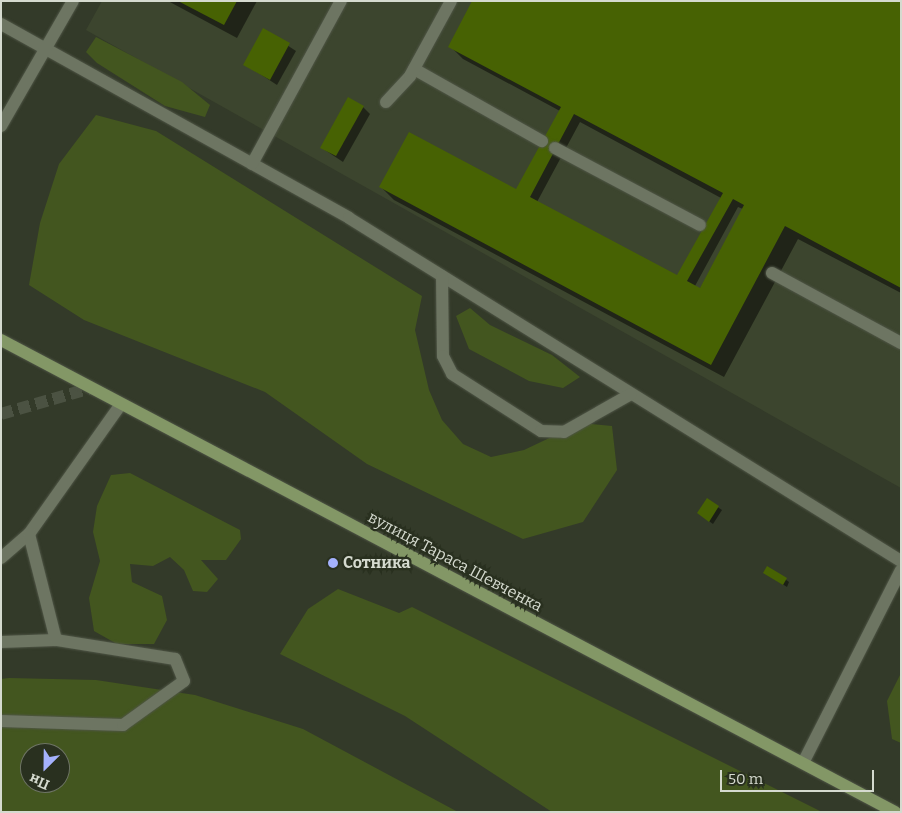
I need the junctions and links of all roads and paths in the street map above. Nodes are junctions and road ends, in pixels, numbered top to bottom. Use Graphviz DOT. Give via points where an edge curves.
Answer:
graph roads {
  1 [pos="73,1"];
  2 [pos="340,1"];
  3 [pos="451,1"];
  4 [pos="1,24"];
  5 [pos="48,48"];
  6 [pos="414,69"];
  7 [pos="386,102"];
  8 [pos="1,126"];
  9 [pos="542,141"];
  10 [pos="556,148"];
  11 [pos="252,164"];
  12 [pos="700,225"];
  13 [pos="772,273"];
  14 [pos="442,276"];
  15 [pos="1,340"];
  16 [pos="901,343"];
  17 [pos="631,394"];
  18 [pos="121,404"];
  19 [pos="29,534"];
  20 [pos="1,558"];
  21 [pos="901,561"];
  22 [pos="901,570"];
  23 [pos="56,640"];
  24 [pos="1,642"];
  25 [pos="1,721"];
  26 [pos="803,763"];
  27 [pos="895,812"];
  1 -- 5 [label="lane"];
  2 -- 11 [label="lane"];
  3 -- 6 [label="lane"];
  4 -- 5 [label="lane"];
  5 -- 8 [label="lane"];
  5 -- 11 [label="lane"];
  6 -- 7 [label="lane"];
  6 -- 9 [label="lane"];
  10 -- 12 [label="lane"];
  11 -- 14 [label="lane"];
  13 -- 16 [label="lane"];
  14 -- 17 [label="lane"];
  14 -- 17 [label="lane" via="443,356 452,374 541,430 564,432"];
  15 -- 18 [label="main road, вулиця Тараса Шевченка"];
  17 -- 21 [label="lane"];
  18 -- 19 [label="lane"];
  18 -- 26 [label="main road, вулиця Тараса Шевченка"];
  19 -- 20 [label="lane"];
  19 -- 23 [label="lane"];
  22 -- 26 [label="lane"];
  23 -- 24 [label="lane"];
  23 -- 25 [label="lane" via="175,659 184,681 123,725"];
  26 -- 27 [label="main road, вулиця Тараса Шевченка"];
}
